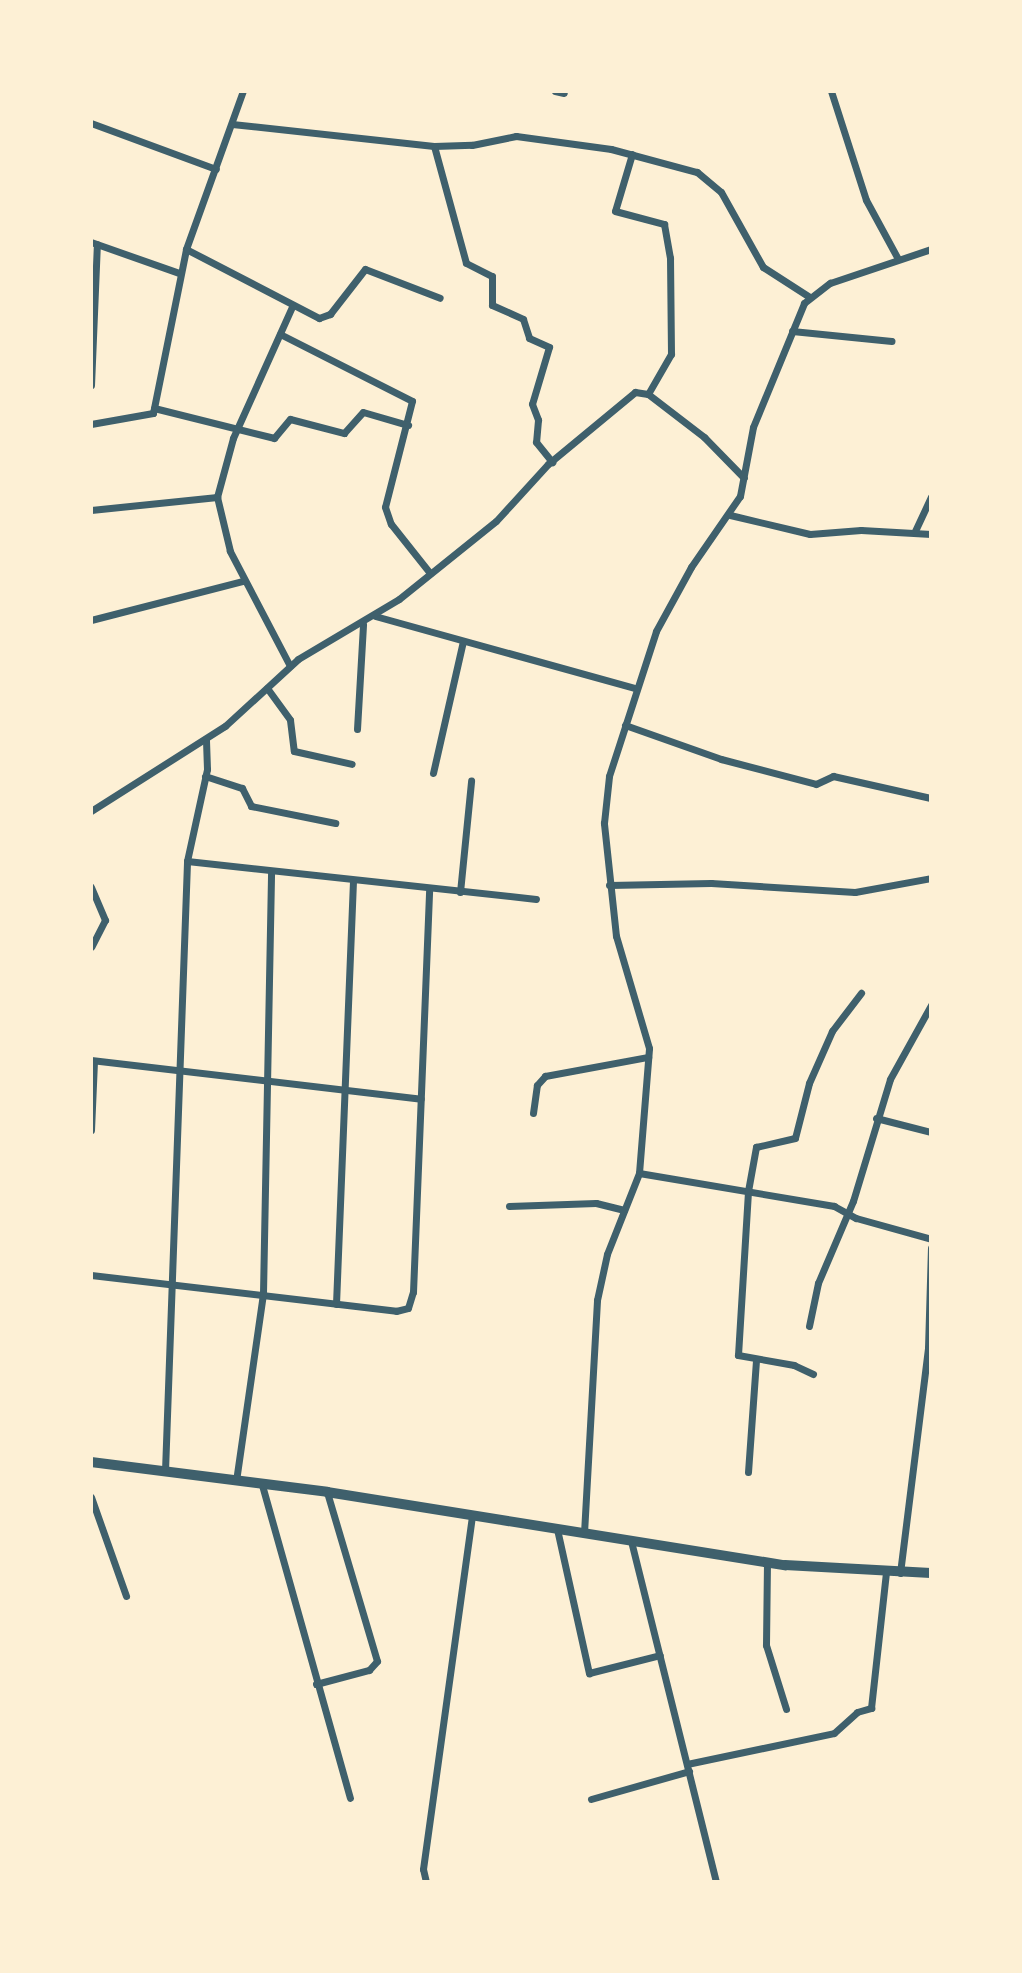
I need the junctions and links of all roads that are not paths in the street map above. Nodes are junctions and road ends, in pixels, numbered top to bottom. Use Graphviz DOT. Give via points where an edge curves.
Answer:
graph roads {
  1 [pos="243,91"];
  2 [pos="555,91"];
  3 [pos="831,91"];
  4 [pos="565,93"];
  5 [pos="91,123"];
  6 [pos="232,124"];
  7 [pos="434,146"];
  8 [pos="632,154"];
  9 [pos="216,169"];
  10 [pos="94,243"];
  11 [pos="186,249"];
  12 [pos="931,249"];
  13 [pos="898,259"];
  14 [pos="94,261"];
  15 [pos="179,273"];
  16 [pos="808,296"];
  17 [pos="440,298"];
  18 [pos="292,307"];
  19 [pos="792,331"];
  20 [pos="280,334"];
  21 [pos="892,341"];
  22 [pos="92,349"];
  23 [pos="91,385"];
  24 [pos="648,394"];
  25 [pos="154,408"];
  26 [pos="91,424"];
  27 [pos="408,425"];
  28 [pos="238,427"];
  29 [pos="552,462"];
  30 [pos="744,478"];
  31 [pos="217,497"];
  32 [pos="931,497"];
  33 [pos="91,510"];
  34 [pos="730,515"];
  35 [pos="915,531"];
  36 [pos="931,534"];
  37 [pos="430,573"];
  38 [pos="243,581"];
  39 [pos="375,616"];
  40 [pos="91,620"];
  41 [pos="363,624"];
  42 [pos="463,641"];
  43 [pos="290,666"];
  44 [pos="267,688"];
  45 [pos="634,688"];
  46 [pos="625,725"];
  47 [pos="357,729"];
  48 [pos="206,739"];
  49 [pos="352,764"];
  50 [pos="433,773"];
  51 [pos="205,776"];
  52 [pos="471,781"];
  53 [pos="931,798"];
  54 [pos="91,811"];
  55 [pos="335,823"];
  56 [pos="187,861"];
  57 [pos="271,871"];
  58 [pos="931,878"];
  59 [pos="353,881"];
  60 [pos="609,885"];
  61 [pos="91,887"];
  62 [pos="429,889"];
  63 [pos="460,891"];
  64 [pos="536,899"];
  65 [pos="91,947"];
  66 [pos="861,993"];
  67 [pos="931,1006"];
  68 [pos="648,1057"];
  69 [pos="92,1061"];
  70 [pos="180,1070"];
  71 [pos="270,1082"];
  72 [pos="348,1092"];
  73 [pos="421,1099"];
  74 [pos="533,1113"];
  75 [pos="876,1118"];
  76 [pos="91,1130"];
  77 [pos="931,1132"];
  78 [pos="639,1173"];
  79 [pos="748,1191"];
  80 [pos="509,1206"];
  81 [pos="624,1210"];
  82 [pos="848,1214"];
  83 [pos="931,1239"];
  84 [pos="931,1248"];
  85 [pos="91,1275"];
  86 [pos="173,1285"];
  87 [pos="262,1293"];
  88 [pos="336,1304"];
  89 [pos="809,1326"];
  90 [pos="756,1361"];
  91 [pos="813,1374"];
  92 [pos="920,1426"];
  93 [pos="931,1428"];
  94 [pos="91,1462"];
  95 [pos="165,1471"];
  96 [pos="748,1472"];
  97 [pos="236,1481"];
  98 [pos="262,1485"];
  99 [pos="327,1492"];
  100 [pos="91,1497"];
  101 [pos="472,1518"];
  102 [pos="557,1529"];
  103 [pos="584,1533"];
  104 [pos="631,1541"];
  105 [pos="767,1562"];
  106 [pos="886,1573"];
  107 [pos="900,1573"];
  108 [pos="931,1573"];
  109 [pos="126,1597"];
  110 [pos="660,1655"];
  111 [pos="316,1684"];
  112 [pos="786,1709"];
  113 [pos="688,1768"];
  114 [pos="350,1798"];
  115 [pos="592,1799"];
  116 [pos="426,1882"];
  117 [pos="716,1882"];
  1 -- 6 [label="street"];
  2 -- 4 [label="street"];
  3 -- 13 [label="street" via="866,200"];
  5 -- 9 [label="street"];
  6 -- 7 [label="street"];
  6 -- 9 [label="street"];
  7 -- 8 [label="street" via="472,145 508,136"];
  7 -- 29 [label="street" via="466,263 492,275 492,305 523,319 529,338 549,348 532,406 538,420 536,442"];
  8 -- 16 [label="street" via="709,179 763,267"];
  8 -- 24 [label="street" via="615,211 664,224 670,258 671,354"];
  9 -- 11 [label="street"];
  10 -- 14 [label="street"];
  10 -- 15 [label="street"];
  11 -- 15 [label="street"];
  11 -- 18 [label="street"];
  12 -- 13 [label="street"];
  13 -- 16 [label="street" via="830,282"];
  14 -- 22 [label="street"];
  15 -- 25 [label="street"];
  16 -- 19 [label="street"];
  17 -- 18 [label="street" via="368,269 325,318"];
  18 -- 20 [label="street"];
  19 -- 21 [label="street"];
  19 -- 30 [label="street" via="753,427"];
  20 -- 27 [label="street" via="410,399"];
  20 -- 28 [label="street"];
  22 -- 23 [label="street"];
  24 -- 29 [label="street" via="635,392"];
  24 -- 30 [label="street" via="704,437"];
  25 -- 26 [label="street" via="147,417"];
  25 -- 28 [label="street"];
  27 -- 28 [label="street" via="363,412 346,433 293,419 276,438"];
  27 -- 37 [label="street" via="385,507 391,524"];
  28 -- 31 [label="street"];
  29 -- 37 [label="street" via="496,522"];
  30 -- 34 [label="street"];
  31 -- 33 [label="street"];
  31 -- 38 [label="street" via="224,534"];
  32 -- 35 [label="street"];
  34 -- 35 [label="street" via="810,534"];
  34 -- 45 [label="street" via="680,586 647,650"];
  35 -- 36 [label="street"];
  37 -- 39 [label="street"];
  38 -- 40 [label="street"];
  38 -- 43 [label="street"];
  39 -- 41 [label="street"];
  39 -- 42 [label="street"];
  41 -- 43 [label="street"];
  41 -- 47 [label="street"];
  42 -- 45 [label="street"];
  42 -- 50 [label="street"];
  43 -- 44 [label="street"];
  44 -- 48 [label="street"];
  44 -- 49 [label="street" via="290,720 294,751"];
  45 -- 46 [label="street"];
  46 -- 53 [label="street" via="721,759 816,784 833,776"];
  46 -- 60 [label="street" via="605,805"];
  48 -- 51 [label="street"];
  48 -- 54 [label="street"];
  51 -- 55 [label="street" via="242,788 251,806"];
  51 -- 56 [label="street"];
  52 -- 63 [label="street"];
  56 -- 57 [label="street"];
  56 -- 70 [label="street"];
  57 -- 59 [label="street"];
  57 -- 71 [label="street"];
  58 -- 60 [label="street" via="855,892 711,883"];
  59 -- 62 [label="street"];
  59 -- 72 [label="street"];
  60 -- 68 [label="street" via="619,949 641,1010"];
  61 -- 65 [label="street" via="105,920"];
  62 -- 63 [label="street"];
  62 -- 73 [label="street"];
  63 -- 64 [label="street"];
  66 -- 79 [label="street" via="828,1039 809,1083 795,1138 756,1147"];
  67 -- 75 [label="street" via="901,1055"];
  68 -- 74 [label="street" via="545,1076 537,1085"];
  68 -- 78 [label="street"];
  69 -- 70 [label="street"];
  69 -- 76 [label="street"];
  70 -- 71 [label="street"];
  70 -- 86 [label="street"];
  71 -- 72 [label="street"];
  71 -- 87 [label="street"];
  72 -- 73 [label="street"];
  72 -- 88 [label="street"];
  73 -- 88 [label="street" via="411,1303 400,1311"];
  75 -- 77 [label="street"];
  75 -- 82 [label="street"];
  78 -- 79 [label="street"];
  78 -- 81 [label="street"];
  79 -- 82 [label="street" via="834,1206"];
  79 -- 90 [label="street" via="737,1351 739,1358"];
  80 -- 81 [label="street" via="596,1203"];
  81 -- 103 [label="street" via="597,1300"];
  82 -- 83 [label="street"];
  82 -- 89 [label="street" via="822,1272"];
  84 -- 92 [label="street"];
  85 -- 86 [label="street"];
  86 -- 87 [label="street"];
  86 -- 95 [label="street"];
  87 -- 88 [label="street"];
  87 -- 97 [label="street"];
  90 -- 91 [label="street" via="794,1365"];
  90 -- 96 [label="street"];
  92 -- 93 [label="street"];
  92 -- 107 [label="street"];
  94 -- 95 [label="street"];
  95 -- 97 [label="street"];
  97 -- 98 [label="street"];
  98 -- 99 [label="street"];
  98 -- 111 [label="street"];
  99 -- 101 [label="street"];
  99 -- 111 [label="street" via="377,1661 369,1670"];
  100 -- 109 [label="street"];
  101 -- 102 [label="street"];
  101 -- 116 [label="street" via="423,1869"];
  102 -- 103 [label="street"];
  102 -- 110 [label="street" via="589,1673"];
  103 -- 104 [label="street"];
  104 -- 105 [label="street"];
  104 -- 110 [label="street"];
  105 -- 106 [label="street"];
  105 -- 112 [label="street" via="766,1645"];
  106 -- 107 [label="street"];
  106 -- 113 [label="street" via="871,1708 856,1713 834,1732"];
  107 -- 108 [label="street"];
  110 -- 113 [label="street"];
  111 -- 114 [label="street"];
  113 -- 115 [label="street"];
  113 -- 117 [label="street"];
}
